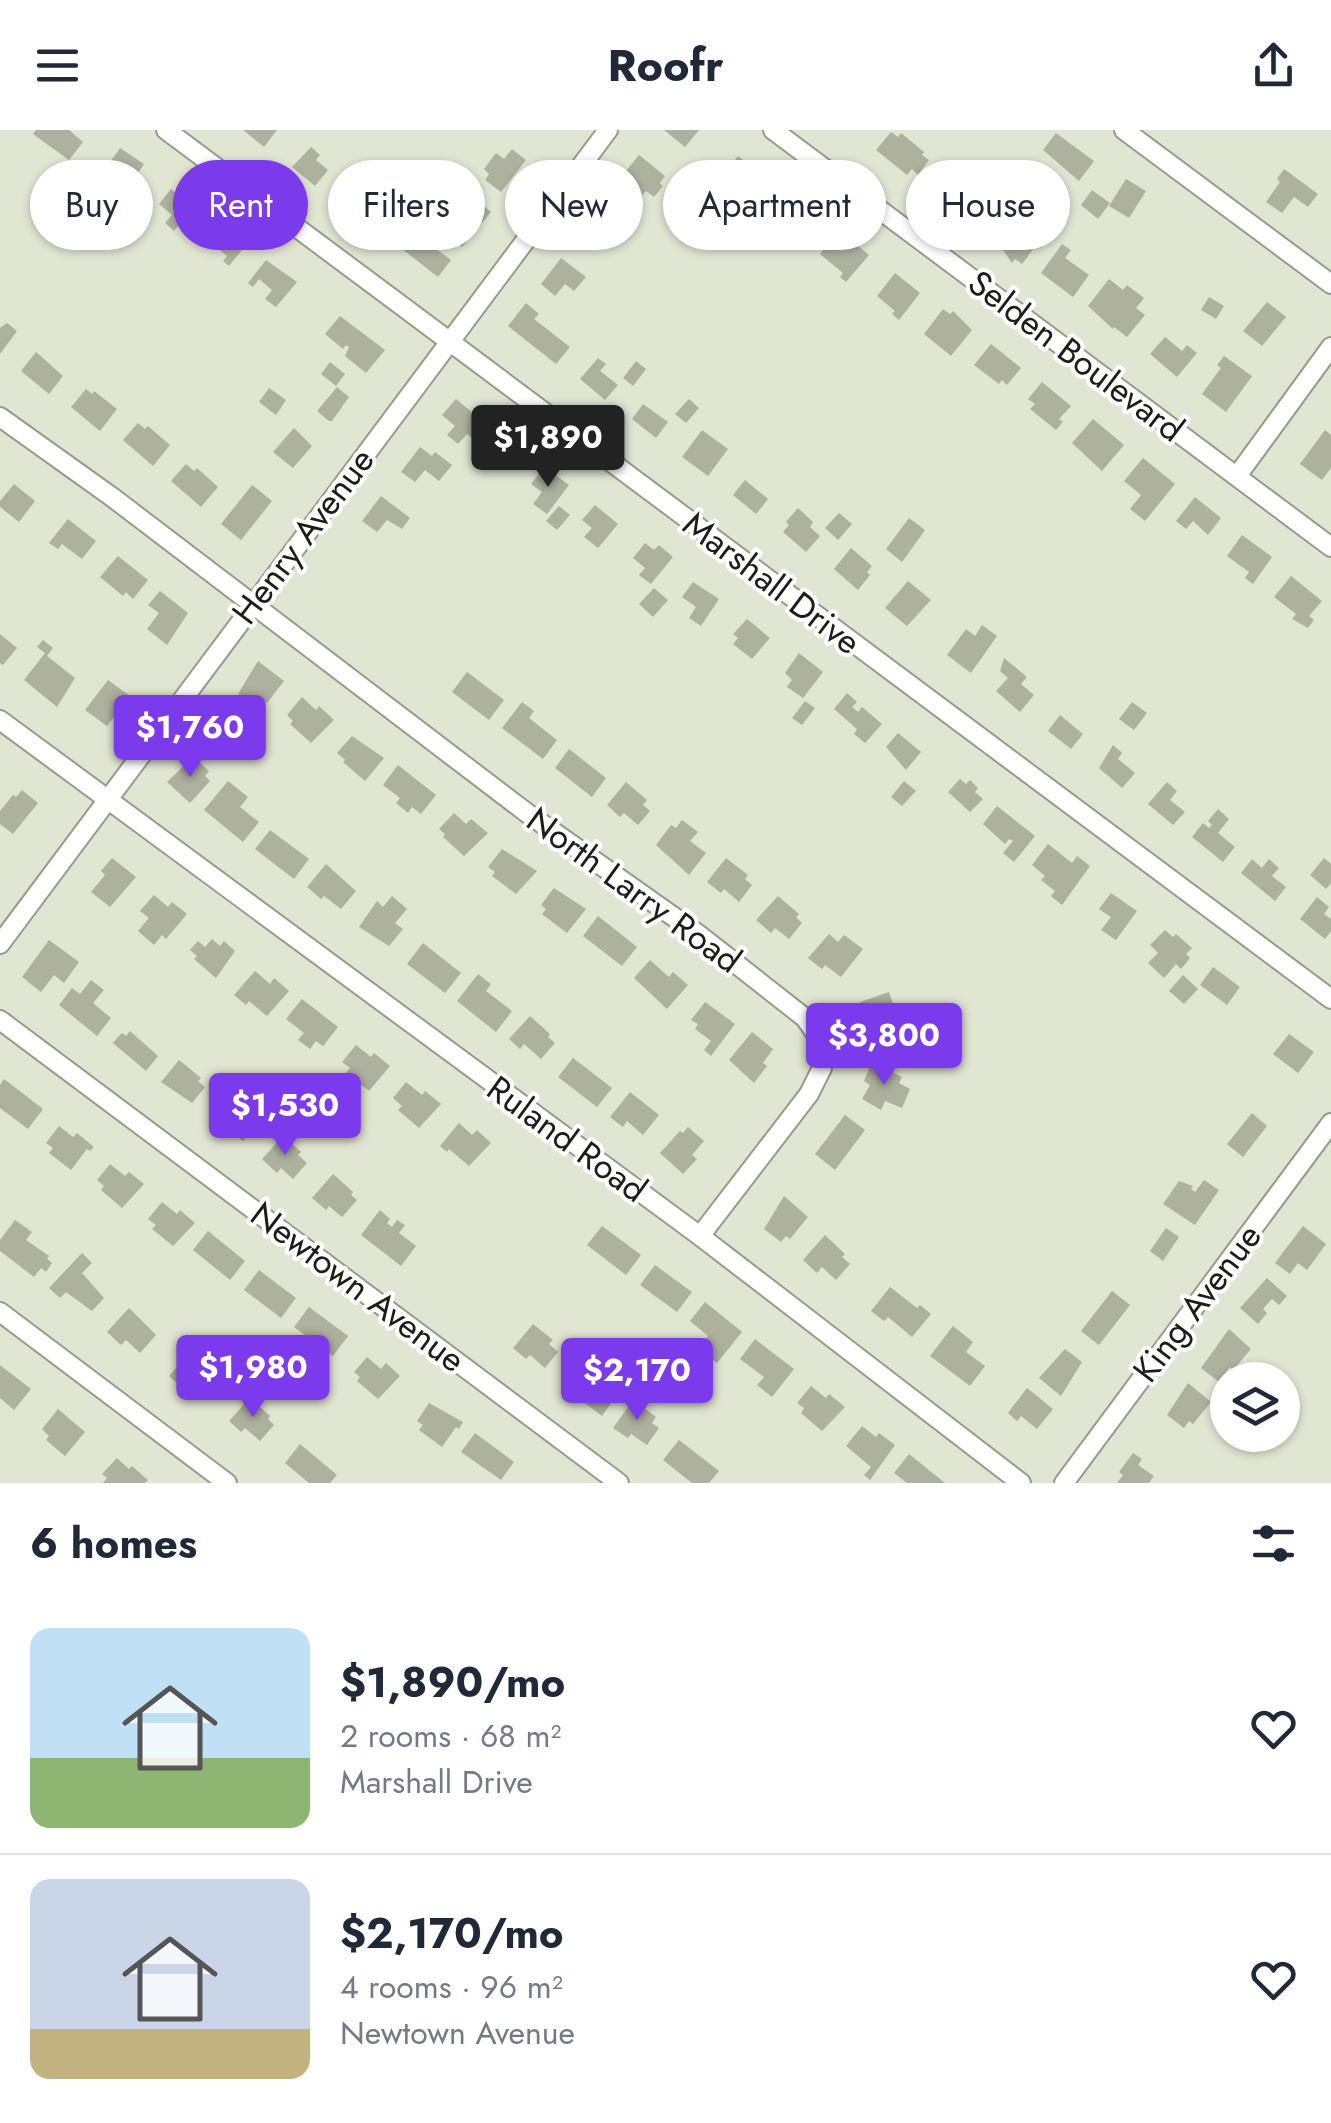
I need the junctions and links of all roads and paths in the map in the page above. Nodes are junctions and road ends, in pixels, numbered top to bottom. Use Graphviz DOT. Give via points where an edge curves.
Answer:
graph roads {
  1 [pos="166,130"];
  2 [pos="608,130"];
  3 [pos="772,130"];
  4 [pos="1124,130"];
  5 [pos="1331,284"];
  6 [pos="449,342"];
  7 [pos="1331,348"];
  8 [pos="0,417"];
  9 [pos="1236,476"];
  10 [pos="1331,546"];
  11 [pos="250,605"];
  12 [pos="0,720"];
  13 [pos="107,800"];
  14 [pos="0,944"];
  15 [pos="1331,999"];
  16 [pos="0,1020"];
  17 [pos="1331,1124"];
  18 [pos="700,1236"];
  19 [pos="0,1312"];
  20 [pos="227,1483"];
  21 [pos="620,1483"];
  22 [pos="1021,1483"];
  23 [pos="1064,1483"];
  1 -- 6 [label="street, Marshall Drive"];
  2 -- 6 [label="street, Henry Avenue"];
  3 -- 9 [label="street, Selden Boulevard"];
  4 -- 5 [label="street"];
  6 -- 11 [label="street, Henry Avenue"];
  6 -- 15 [label="street, Marshall Drive"];
  7 -- 9 [label="street"];
  8 -- 11 [label="street, North Larry Road"];
  9 -- 10 [label="street, Selden Boulevard"];
  11 -- 13 [label="street, Henry Avenue"];
  11 -- 18 [label="street, North Larry Road" via="805,1018 823,1044 822,1068"];
  12 -- 13 [label="street, Ruland Road"];
  13 -- 14 [label="street, Henry Avenue"];
  13 -- 18 [label="street, Ruland Road"];
  16 -- 21 [label="street, Newtown Avenue"];
  17 -- 23 [label="street, King Avenue"];
  18 -- 22 [label="street, Ruland Road"];
  19 -- 20 [label="street"];
}
